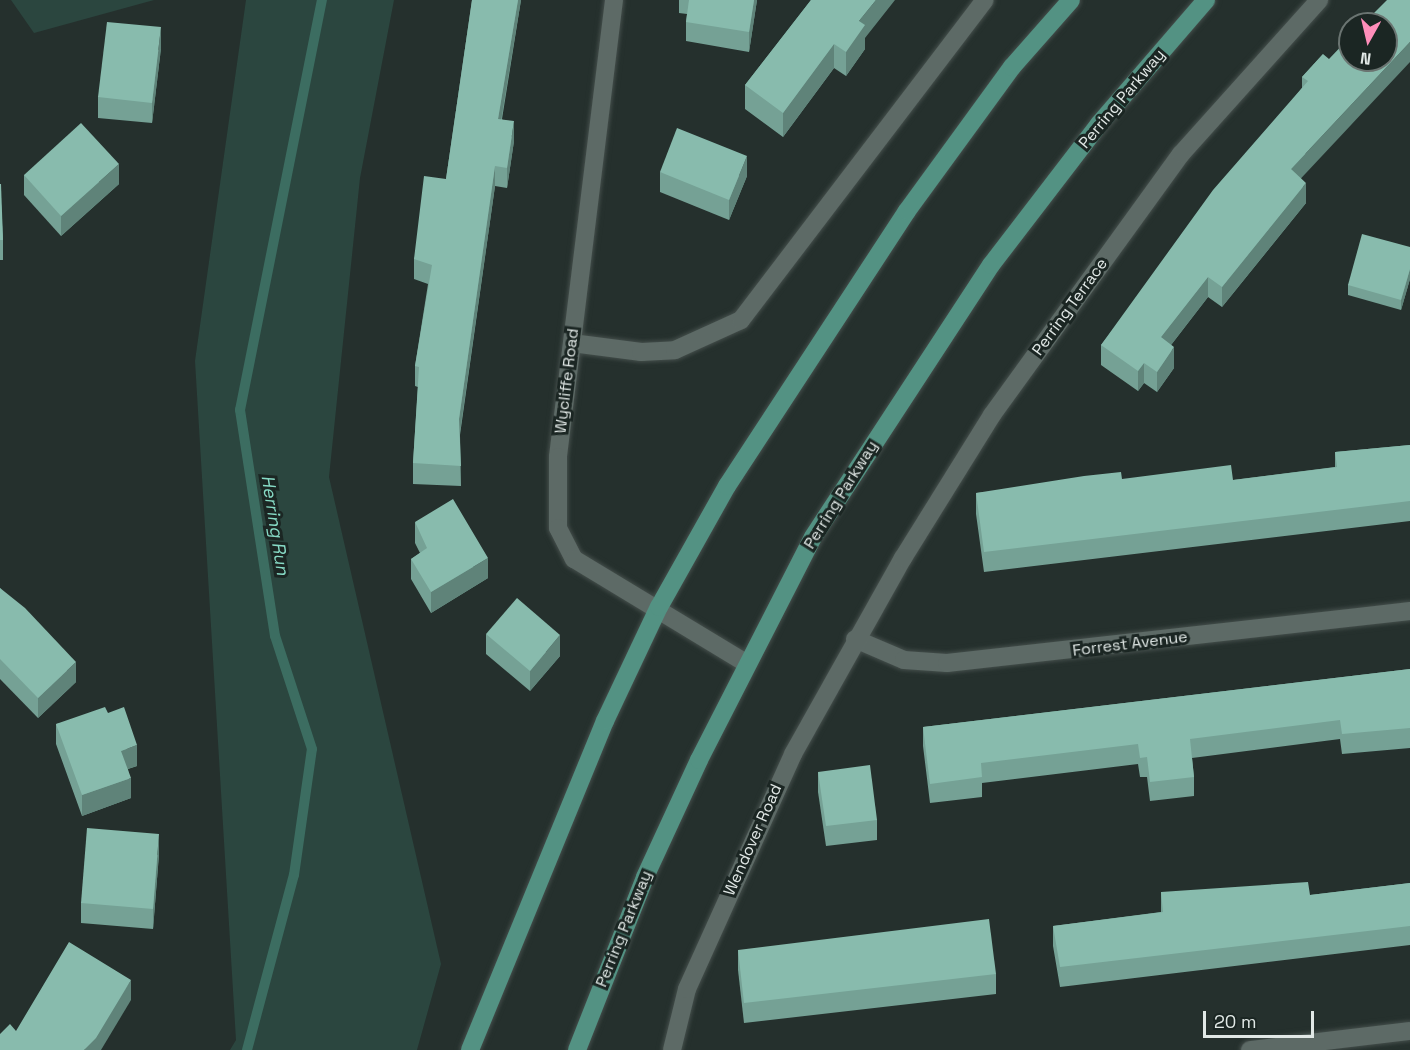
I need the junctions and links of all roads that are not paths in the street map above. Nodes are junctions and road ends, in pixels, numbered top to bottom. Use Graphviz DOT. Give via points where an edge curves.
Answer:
graph roads {
  1 [pos="614,0"];
  2 [pos="985,0"];
  3 [pos="1071,0"];
  4 [pos="1206,0"];
  5 [pos="1319,0"];
  6 [pos="572,343"];
  7 [pos="659,607"];
  8 [pos="1410,611"];
  9 [pos="855,639"];
  10 [pos="746,663"];
  11 [pos="1410,1031"];
  12 [pos="470,1050"];
  13 [pos="577,1050"];
  14 [pos="672,1050"];
  15 [pos="1250,1050"];
  1 -- 6 [label="street, Wycliffe Road"];
  2 -- 6 [label="street" via="741,320 675,350 641,352"];
  3 -- 7 [label="main road" via="1012,67 802,366"];
  4 -- 10 [label="main road, Perring Parkway" via="1099,124 991,265 813,537"];
  5 -- 9 [label="street, Perring Terrace" via="1181,154 1027,366"];
  6 -- 7 [label="street, Wycliffe Road" via="558,457 558,528 574,559"];
  7 -- 10 [label="street, Wycliffe Road"];
  7 -- 12 [label="main road" via="557,829"];
  8 -- 9 [label="street, Forrest Avenue" via="947,663 904,660"];
  9 -- 14 [label="street, Wendover Road" via="752,844 687,989"];
  10 -- 13 [label="main road, Perring Parkway" via="645,877"];
  11 -- 15 [label="street"];
}
